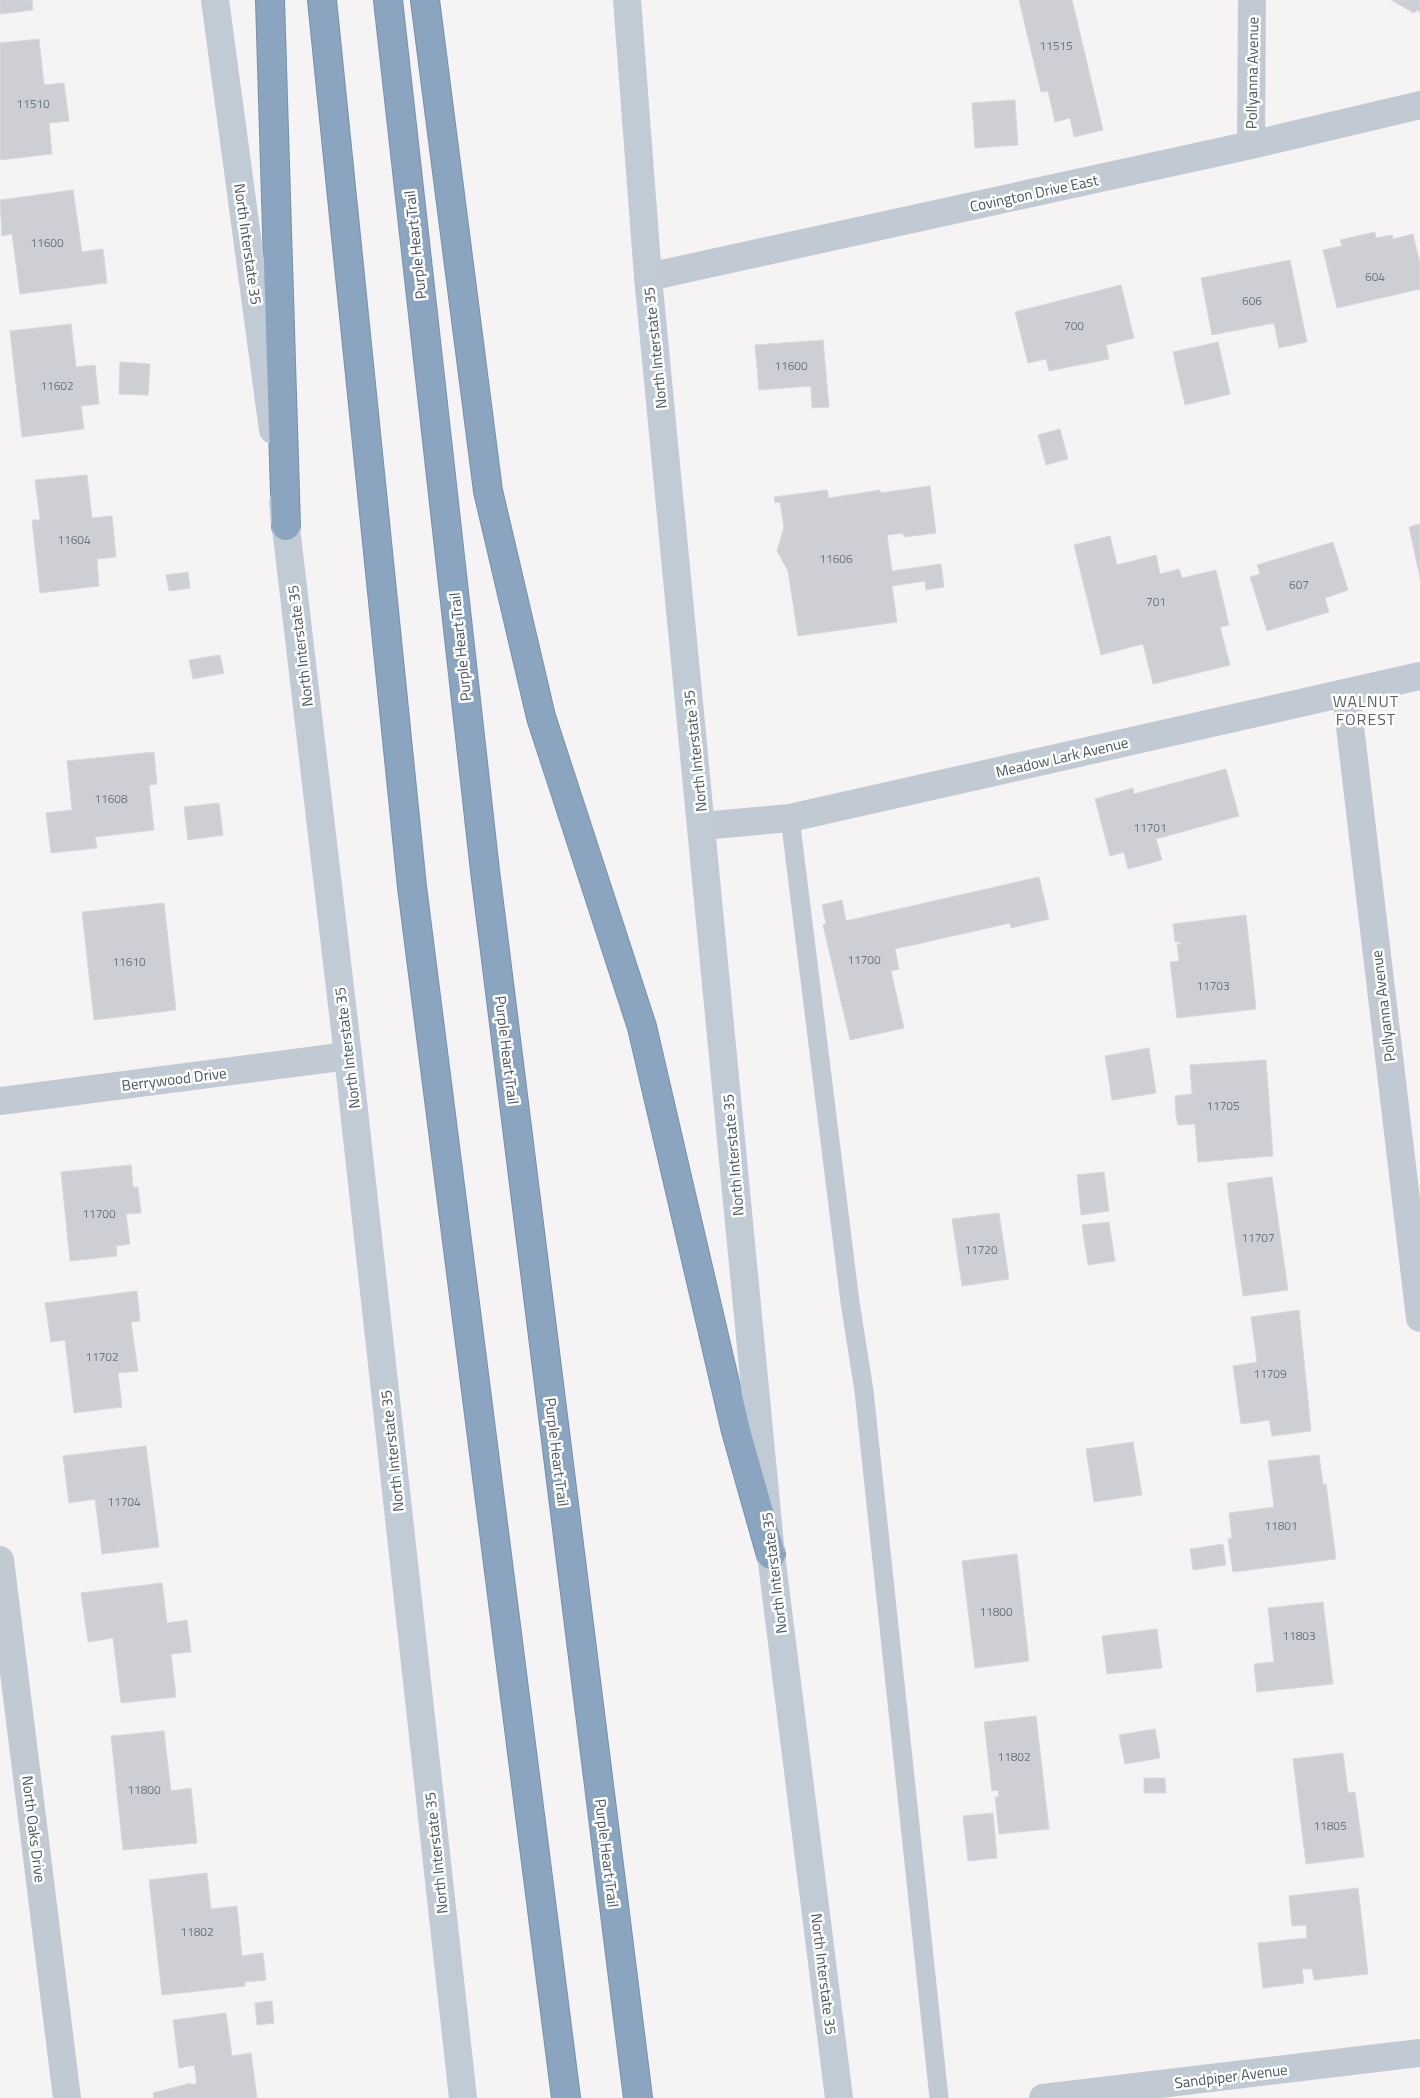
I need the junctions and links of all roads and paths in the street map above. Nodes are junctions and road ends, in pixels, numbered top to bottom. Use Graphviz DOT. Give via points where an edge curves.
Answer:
graph roads {
  1 [pos="215,0"];
  2 [pos="270,0"];
  3 [pos="322,0"];
  4 [pos="388,0"];
  5 [pos="425,0"];
  6 [pos="627,0"];
  7 [pos="1252,0"];
  8 [pos="1420,105"];
  9 [pos="1251,145"];
  10 [pos="648,277"];
  11 [pos="286,526"];
  12 [pos="1420,676"];
  13 [pos="1346,693"];
  14 [pos="790,818"];
  15 [pos="702,826"];
  16 [pos="348,1056"];
  17 [pos="0,1101"];
  18 [pos="1420,1318"];
  19 [pos="771,1555"];
  20 [pos="0,1560"];
  21 [pos="1420,2053"];
  22 [pos="67,2098"];
  23 [pos="462,2098"];
  24 [pos="566,2098"];
  25 [pos="638,2098"];
  26 [pos="839,2098"];
  27 [pos="939,2098"];
  28 [pos="1043,2098"];
  1 -- 11 [label="main road, North Interstate 35"];
  2 -- 11 [label="highway"];
  3 -- 24 [label="highway" via="412,887"];
  4 -- 25 [label="highway, Purple Heart Trail" via="485,872"];
  5 -- 19 [label="highway" via="488,491 540,717 642,1027 736,1431"];
  6 -- 10 [label="main road, North Interstate 35"];
  7 -- 9 [label="street, Pollyanna Avenue"];
  8 -- 9 [label="street, Covington Drive East"];
  9 -- 10 [label="street, Covington Drive East"];
  10 -- 15 [label="main road, North Interstate 35"];
  11 -- 16 [label="main road, North Interstate 35"];
  12 -- 13 [label="street, Meadow Lark Avenue"];
  13 -- 14 [label="street, Meadow Lark Avenue"];
  13 -- 18 [label="street, Pollyanna Avenue"];
  14 -- 15 [label="street, Meadow Lark Avenue"];
  14 -- 27 [label="lane" via="864,1391"];
  15 -- 19 [label="main road, North Interstate 35"];
  16 -- 17 [label="street, Berrywood Drive"];
  16 -- 23 [label="main road, North Interstate 35"];
  19 -- 26 [label="main road, North Interstate 35"];
  20 -- 22 [label="street, North Oaks Drive"];
  21 -- 28 [label="street, Sandpiper Avenue"];
}
